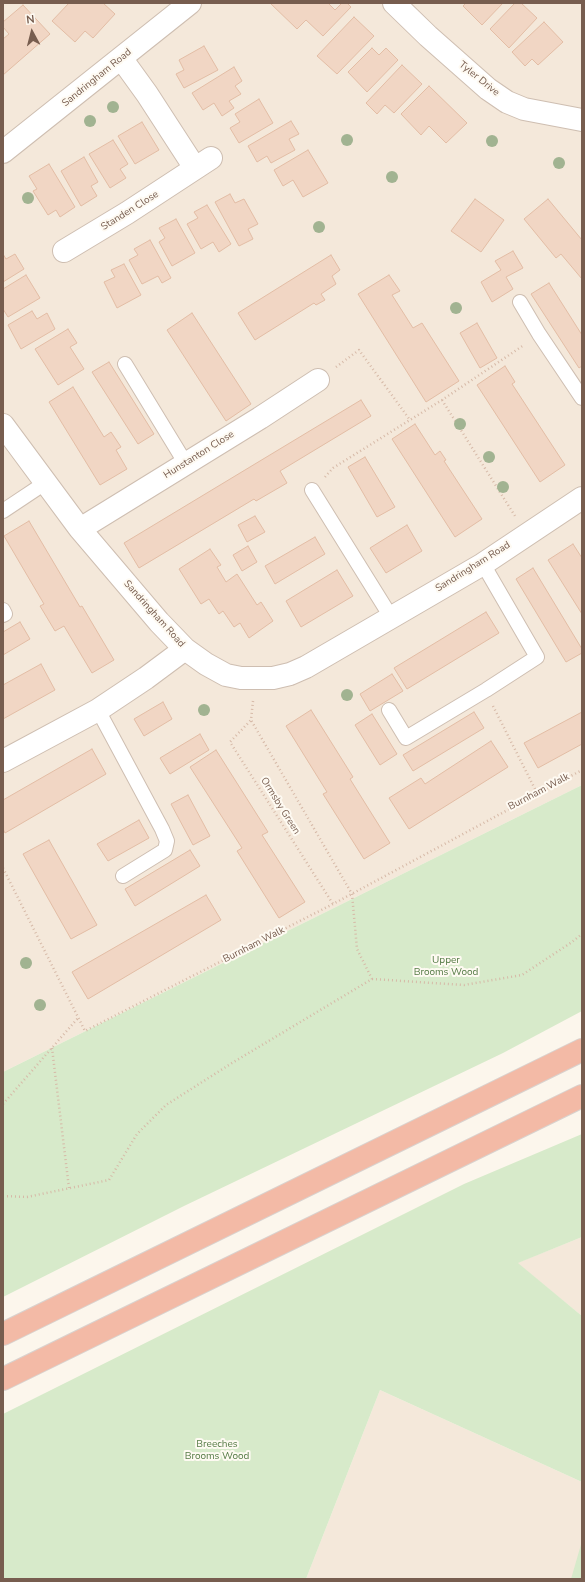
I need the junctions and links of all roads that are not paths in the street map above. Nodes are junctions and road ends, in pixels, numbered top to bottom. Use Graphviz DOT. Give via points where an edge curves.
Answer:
graph roads {
  1 [pos="190,3"];
  2 [pos="394,3"];
  3 [pos="121,58"];
  4 [pos="582,120"];
  5 [pos="4,149"];
  6 [pos="64,251"];
  7 [pos="520,302"];
  8 [pos="125,364"];
  9 [pos="318,380"];
  10 [pos="582,398"];
  11 [pos="3,425"];
  12 [pos="186,464"];
  13 [pos="45,483"];
  14 [pos="312,490"];
  15 [pos="582,498"];
  16 [pos="3,511"];
  17 [pos="80,529"];
  18 [pos="483,564"];
  19 [pos="3,610"];
  20 [pos="3,615"];
  21 [pos="391,617"];
  22 [pos="185,649"];
  23 [pos="98,710"];
  24 [pos="389,710"];
  25 [pos="3,761"];
  26 [pos="123,876"];
  27 [pos="582,1050"];
  28 [pos="582,1096"];
  29 [pos="3,1334"];
  30 [pos="3,1379"];
  1 -- 3 [label="street, Sandringham Road"];
  2 -- 4 [label="street, Tyler Drive" via="488,89 508,102 524,110"];
  3 -- 5 [label="street, Sandringham Road"];
  3 -- 6 [label="street, Standen Close" via="203,163"];
  7 -- 10 [label="lane"];
  8 -- 12 [label="lane"];
  9 -- 12 [label="street, Hunstanton Close"];
  11 -- 13 [label="street, Sandringham Road"];
  12 -- 17 [label="street, Hunstanton Close"];
  13 -- 16 [label="lane"];
  13 -- 17 [label="street, Sandringham Road"];
  14 -- 21 [label="lane"];
  15 -- 18 [label="street, Sandringham Road"];
  17 -- 22 [label="street, Sandringham Road" via="158,622"];
  18 -- 21 [label="street, Sandringham Road"];
  18 -- 24 [label="lane" via="537,657 406,738"];
  19 -- 20 [label="lane"];
  21 -- 22 [label="street, Sandringham Road" via="306,667 273,678 255,679 226,675"];
  22 -- 23 [label="street"];
  23 -- 25 [label="street"];
  23 -- 26 [label="lane" via="167,841 165,850"];
  27 -- 29 [label="highway"];
  28 -- 30 [label="highway"];
}
